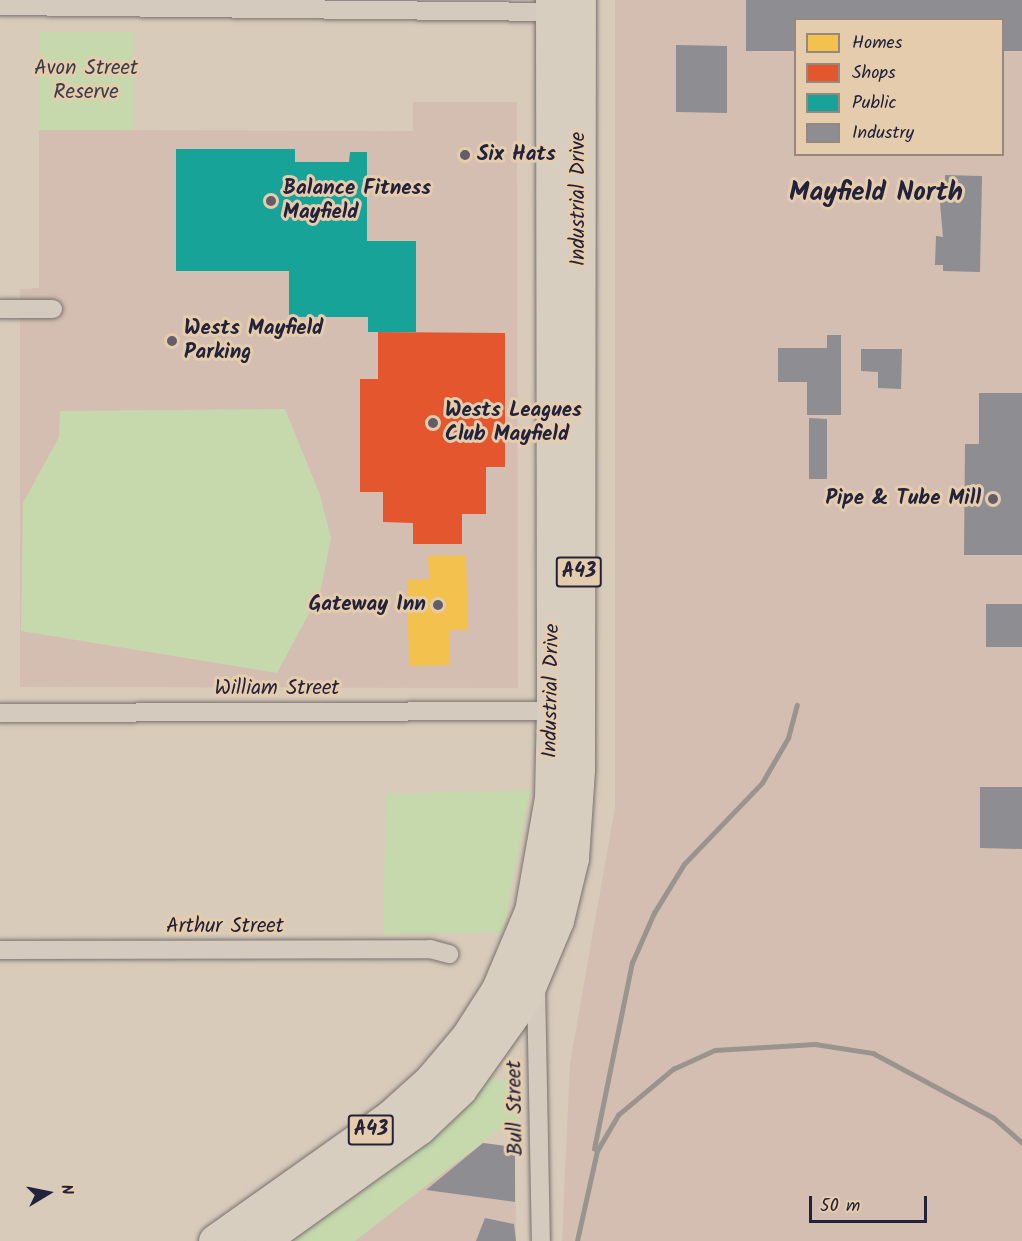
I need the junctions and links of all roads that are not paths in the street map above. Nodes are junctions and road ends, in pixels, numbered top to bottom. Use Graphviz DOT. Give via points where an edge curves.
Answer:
graph roads {
  1 [pos="51,3"];
  2 [pos="561,4"];
  3 [pos="0,6"];
  4 [pos="0,309"];
  5 [pos="53,309"];
  6 [pos="553,711"];
  7 [pos="0,713"];
  8 [pos="561,828"];
  9 [pos="0,950"];
  10 [pos="449,954"];
  11 [pos="536,975"];
  12 [pos="214,1241"];
  13 [pos="261,1241"];
  14 [pos="541,1241"];
  1 -- 2 [label="street"];
  1 -- 3 [label="street"];
  2 -- 6 [label="highway, Industrial Drive / A43"];
  2 -- 8 [label="highway, Industrial Drive / A43"];
  4 -- 5 [label="street"];
  6 -- 7 [label="street, William Street"];
  6 -- 8 [label="highway, Industrial Drive / A43"];
  8 -- 11 [label="highway, Industrial Drive / A43" via="557,920"];
  8 -- 12 [label="highway, Industrial Drive / A43" via="511,963 468,1036 390,1117"];
  9 -- 10 [label="street, Arthur Street" via="430,949"];
  11 -- 13 [label="highway, Industrial Drive / A43" via="495,1045 460,1089 419,1128"];
  11 -- 14 [label="street, Bull Street"];
}
